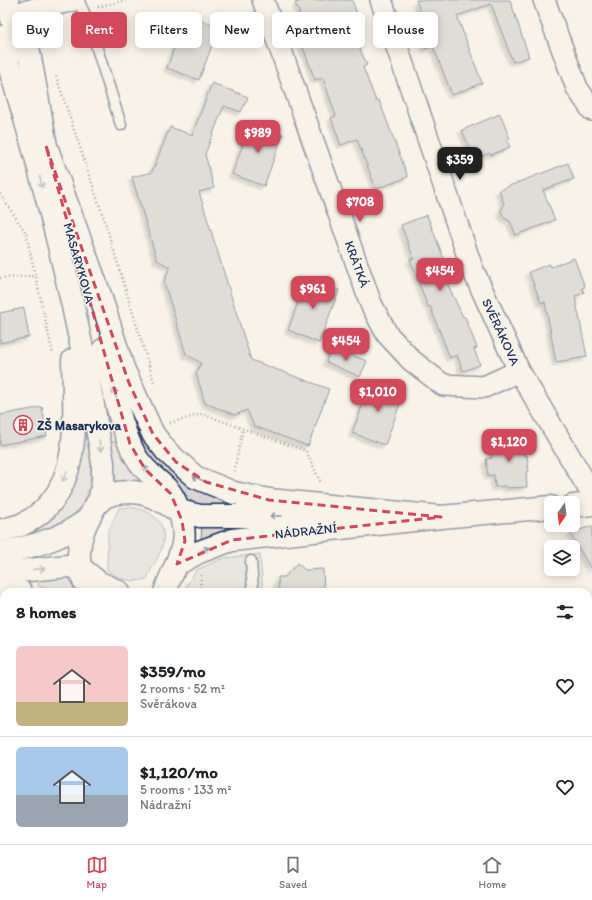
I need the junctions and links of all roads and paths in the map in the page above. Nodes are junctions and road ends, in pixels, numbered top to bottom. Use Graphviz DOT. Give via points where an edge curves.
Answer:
graph roads {
  1 [pos="78,0"];
  2 [pos="126,0"];
  3 [pos="263,0"];
  4 [pos="380,0"];
  5 [pos="544,0"];
  6 [pos="79,5"];
  7 [pos="9,7"];
  8 [pos="36,9"];
  9 [pos="0,37"];
  10 [pos="55,73"];
  11 [pos="592,110"];
  12 [pos="121,125"];
  13 [pos="46,146"];
  14 [pos="0,194"];
  15 [pos="35,276"];
  16 [pos="0,278"];
  17 [pos="70,298"];
  18 [pos="53,358"];
  19 [pos="519,371"];
  20 [pos="155,385"];
  21 [pos="166,420"];
  22 [pos="168,424"];
  23 [pos="169,428"];
  24 [pos="243,429"];
  25 [pos="234,472"];
  26 [pos="324,490"];
  27 [pos="592,494"];
  28 [pos="592,504"];
  29 [pos="580,505"];
  30 [pos="544,509"];
  31 [pos="93,510"];
  32 [pos="179,511"];
  33 [pos="441,516"];
  34 [pos="0,531"];
  35 [pos="0,553"];
  36 [pos="251,561"];
  37 [pos="177,564"];
  38 [pos="80,567"];
  39 [pos="0,573"];
  40 [pos="88,588"];
  41 [pos="111,588"];
  42 [pos="163,588"];
  43 [pos="253,588"];
  1 -- 6 [label="lane"];
  2 -- 6 [label="path"];
  3 -- 19 [label="street, KRÁTKÁ" via="371,304 387,334 411,360 443,385 484,387"];
  4 -- 19 [label="street, SVĚRÁKOVA" via="472,268"];
  5 -- 11 [label="street" via="577,88"];
  6 -- 8 [label="street"];
  6 -- 12 [label="lane"];
  7 -- 8 [label="street"];
  7 -- 13 [label="main road, MASARYKOVA"];
  8 -- 13 [label="main road" via="28,20 27,41"];
  9 -- 17 [label="main road, MASARYKOVA, one-way" via="21,104"];
  10 -- 20 [label="path" via="105,222"];
  32 -- 13 [label="main road, MASARYKOVA, one-way" via="171,494 144,469 130,444"];
  33 -- 13 [label="main road, one-way" via="269,500 234,493 206,482 176,462 153,434 127,378"];
  14 -- 15 [label="path" via="26,233"];
  15 -- 16 [label="path"];
  15 -- 18 [label="path"];
  17 -- 31 [label="main road, MASARYKOVA, one-way" via="103,463 103,484"];
  17 -- 34 [label="main road, one-way" via="74,438 69,468 59,490 43,510 21,524"];
  19 -- 27 [label="street, SVĚRÁKOVA"];
  21 -- 22 [label="path"];
  22 -- 23 [label="path"];
  22 -- 24 [label="path" via="202,414"];
  24 -- 25 [label="path"];
  24 -- 26 [label="path" via="306,451"];
  28 -- 29 [label="main road"];
  30 -- 33 [label="main road, NÁDRAŽNÍ"];
  31 -- 32 [label="main road, NÁDRAŽNÍ" via="113,494 132,492 153,497"];
  31 -- 35 [label="main road, NÁDRAŽNÍ" via="60,536 29,547"];
  31 -- 38 [label="main road, MASARYKOVA" via="81,540"];
  33 -- 32 [label="main road, NÁDRAŽNÍ, one-way" via="200,516"];
  32 -- 37 [label="main road, MASARYKOVA" via="185,541"];
  37 -- 33 [label="main road, NÁDRAŽNÍ, one-way" via="199,552 232,540"];
  36 -- 43 [label="lane"];
  37 -- 42 [label="main road, MASARYKOVA"];
  39 -- 38 [label="main road, one-way"];
  38 -- 40 [label="main road"];
  38 -- 41 [label="main road" via="98,582"];
}
